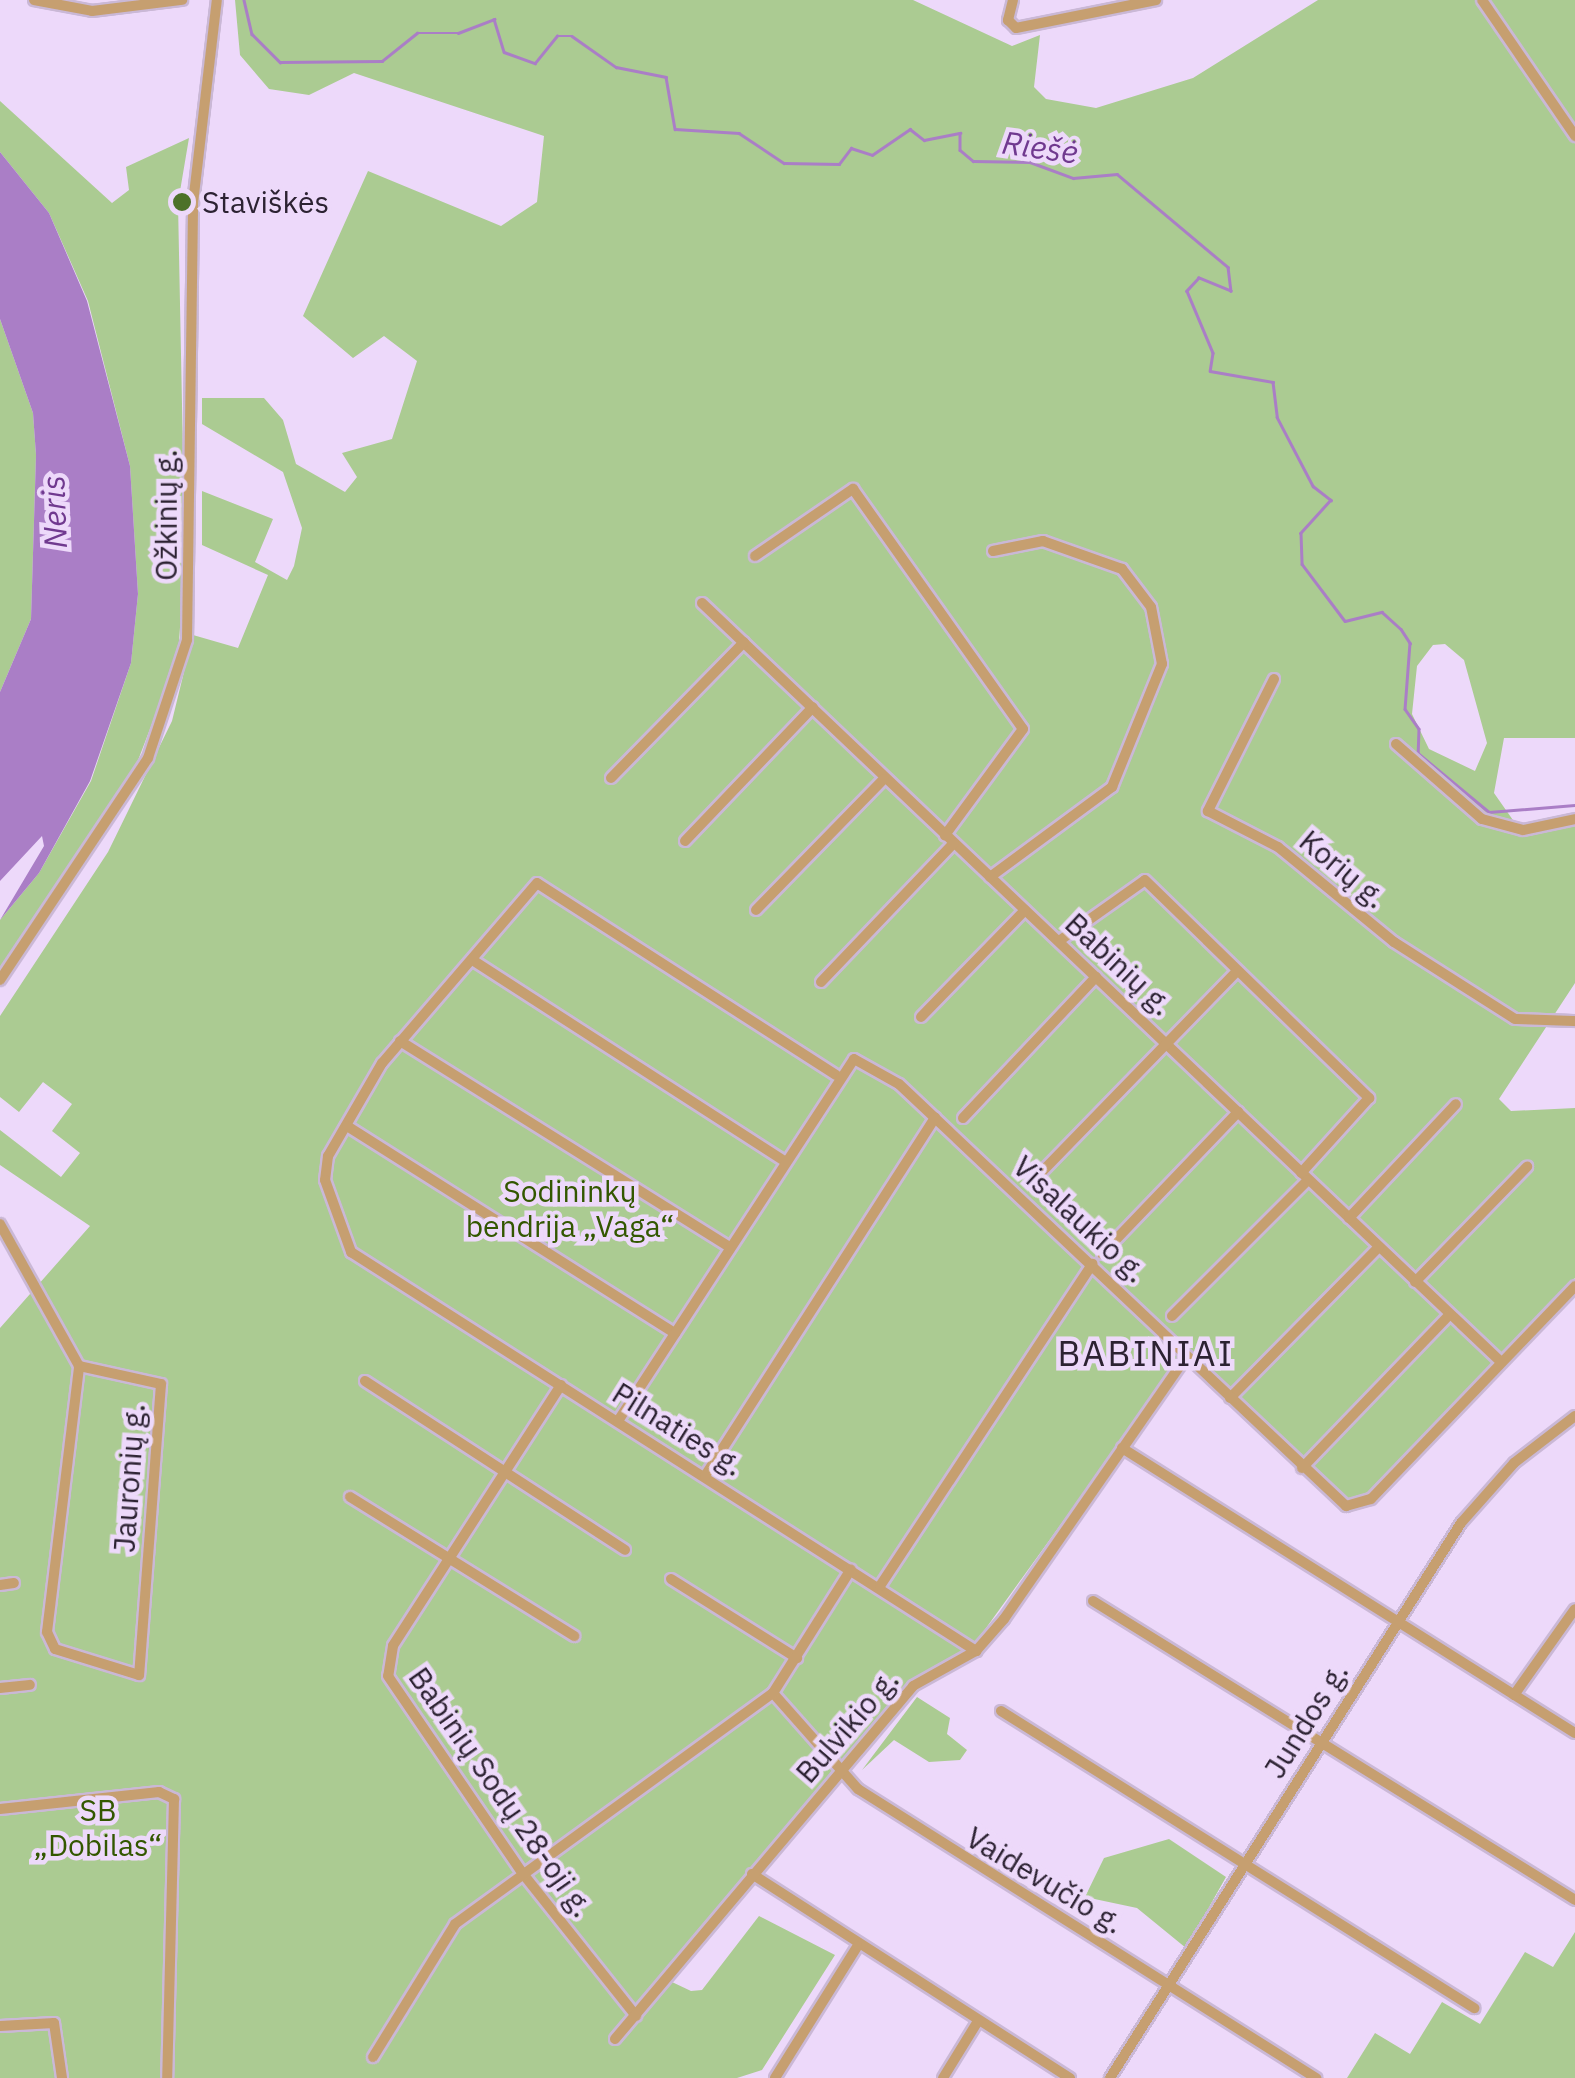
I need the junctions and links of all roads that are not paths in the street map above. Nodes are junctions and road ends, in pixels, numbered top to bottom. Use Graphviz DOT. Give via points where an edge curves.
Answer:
graph roads {
  1 [pos="34,0"];
  2 [pos="182,0"];
  3 [pos="217,0"];
  4 [pos="1013,0"];
  5 [pos="1156,0"];
  6 [pos="1482,0"];
  7 [pos="1575,136"];
  8 [pos="994,550"];
  9 [pos="755,556"];
  10 [pos="702,603"];
  11 [pos="744,642"];
  12 [pos="1274,678"];
  13 [pos="813,707"];
  14 [pos="1396,744"];
  15 [pos="611,778"];
  16 [pos="884,778"];
  17 [pos="1575,819"];
  18 [pos="950,839"];
  19 [pos="685,841"];
  20 [pos="990,877"];
  21 [pos="756,910"];
  22 [pos="1025,910"];
  23 [pos="1059,941"];
  24 [pos="474,961"];
  25 [pos="1237,971"];
  26 [pos="1096,977"];
  27 [pos="0,980"];
  28 [pos="822,982"];
  29 [pos="921,1017"];
  30 [pos="1575,1021"];
  31 [pos="400,1041"];
  32 [pos="1167,1044"];
  33 [pos="836,1075"];
  34 [pos="1456,1104"];
  35 [pos="1238,1112"];
  36 [pos="935,1118"];
  37 [pos="963,1118"];
  38 [pos="347,1126"];
  39 [pos="784,1160"];
  40 [pos="1527,1167"];
  41 [pos="1305,1177"];
  42 [pos="1032,1183"];
  43 [pos="1349,1218"];
  44 [pos="0,1224"];
  45 [pos="730,1247"];
  46 [pos="1379,1247"];
  47 [pos="1102,1254"];
  48 [pos="1092,1264"];
  49 [pos="1415,1282"];
  50 [pos="1575,1286"];
  51 [pos="1449,1315"];
  52 [pos="1172,1316"];
  53 [pos="675,1333"];
  54 [pos="1187,1356"];
  55 [pos="1501,1362"];
  56 [pos="79,1366"];
  57 [pos="365,1382"];
  58 [pos="562,1386"];
  59 [pos="1230,1398"];
  60 [pos="1575,1416"];
  61 [pos="618,1422"];
  62 [pos="1122,1448"];
  63 [pos="1302,1468"];
  64 [pos="505,1472"];
  65 [pos="705,1476"];
  66 [pos="350,1497"];
  67 [pos="625,1550"];
  68 [pos="450,1557"];
  69 [pos="851,1568"];
  70 [pos="671,1579"];
  71 [pos="0,1583"];
  72 [pos="14,1583"];
  73 [pos="880,1586"];
  74 [pos="1093,1601"];
  75 [pos="1575,1610"];
  76 [pos="1397,1622"];
  77 [pos="574,1636"];
  78 [pos="976,1651"];
  79 [pos="797,1658"];
  80 [pos="30,1685"];
  81 [pos="0,1688"];
  82 [pos="774,1693"];
  83 [pos="1514,1696"];
  84 [pos="1002,1711"];
  85 [pos="1575,1733"];
  86 [pos="1322,1743"];
  87 [pos="840,1772"];
  88 [pos="0,1809"];
  89 [pos="1246,1864"];
  90 [pos="752,1874"];
  91 [pos="524,1875"];
  92 [pos="1575,1900"];
  93 [pos="857,1947"];
  94 [pos="1171,1985"];
  95 [pos="1474,2008"];
  96 [pos="636,2016"];
  97 [pos="978,2020"];
  98 [pos="0,2026"];
  99 [pos="615,2039"];
  100 [pos="373,2056"];
  101 [pos="62,2078"];
  102 [pos="168,2078"];
  103 [pos="775,2078"];
  104 [pos="942,2078"];
  105 [pos="1070,2078"];
  106 [pos="1110,2078"];
  107 [pos="1316,2078"];
  1 -- 2 [label="street" via="92,10"];
  3 -- 27 [label="street, Ožkinių g." via="193,203 184,653 148,758"];
  4 -- 5 [label="street" via="1008,20 1016,28"];
  6 -- 7 [label="street"];
  8 -- 20 [label="street" via="1043,540 1122,569 1151,608 1162,664 1112,787"];
  9 -- 18 [label="street" via="853,489 1023,729"];
  10 -- 11 [label="street, Babinių g."];
  11 -- 13 [label="street, Babinių g."];
  11 -- 15 [label="street"];
  12 -- 30 [label="street, Korių g." via="1208,811 1278,847 1383,934 1515,1019"];
  13 -- 16 [label="street, Babinių g."];
  13 -- 19 [label="street"];
  14 -- 17 [label="street" via="1432,784 1482,818 1524,830"];
  16 -- 18 [label="street, Babinių g."];
  16 -- 21 [label="street"];
  18 -- 20 [label="street, Babinių g."];
  18 -- 28 [label="street"];
  20 -- 22 [label="street, Babinių g."];
  22 -- 23 [label="street, Babinių g."];
  22 -- 29 [label="street"];
  23 -- 25 [label="street" via="1140,878"];
  23 -- 26 [label="street, Babinių g."];
  24 -- 31 [label="street"];
  24 -- 33 [label="street" via="538,884"];
  24 -- 39 [label="street"];
  25 -- 32 [label="street"];
  25 -- 41 [label="street" via="1369,1098"];
  26 -- 32 [label="street, Babinių g."];
  26 -- 37 [label="street"];
  31 -- 38 [label="street"];
  31 -- 45 [label="street"];
  32 -- 35 [label="street, Babinių g."];
  32 -- 42 [label="street"];
  33 -- 36 [label="street, Visalaukio g." via="854,1059 870,1060"];
  33 -- 39 [label="street"];
  34 -- 43 [label="street"];
  35 -- 41 [label="street, Babinių g."];
  35 -- 47 [label="street"];
  36 -- 48 [label="street, Visalaukio g."];
  36 -- 65 [label="street"];
  38 -- 53 [label="street"];
  38 -- 58 [label="street, Pilnaties g." via="325,1180 352,1252"];
  39 -- 45 [label="street"];
  40 -- 49 [label="street"];
  41 -- 43 [label="street, Babinių g."];
  41 -- 52 [label="street"];
  43 -- 46 [label="street, Babinių g."];
  44 -- 56 [label="street"];
  45 -- 53 [label="street"];
  46 -- 49 [label="street, Babinių g."];
  46 -- 59 [label="street"];
  48 -- 54 [label="street, Visalaukio g."];
  48 -- 73 [label="street"];
  49 -- 51 [label="street, Babinių g."];
  50 -- 55 [label="street, Visalaukio g."];
  51 -- 55 [label="street, Babinių g."];
  51 -- 63 [label="street"];
  53 -- 61 [label="street"];
  54 -- 59 [label="street, Visalaukio g."];
  54 -- 62 [label="street, Bulvikio g."];
  55 -- 63 [label="street, Visalaukio g." via="1363,1504 1340,1503"];
  56 -- 56 [label="street, Jauronių g." via="161,1384 139,1675 55,1649 46,1632"];
  57 -- 64 [label="street"];
  58 -- 61 [label="street, Pilnaties g."];
  58 -- 64 [label="street, Babinių Sodų 28-oji g."];
  59 -- 63 [label="street, Visalaukio g."];
  60 -- 76 [label="street, Jundos g." via="1497,1479"];
  61 -- 65 [label="street, Pilnaties g."];
  62 -- 76 [label="street"];
  62 -- 78 [label="street, Bulvikio g."];
  64 -- 67 [label="street"];
  64 -- 68 [label="street, Babinių Sodų 28-oji g."];
  65 -- 69 [label="street, Pilnaties g."];
  66 -- 68 [label="street"];
  68 -- 77 [label="street"];
  68 -- 91 [label="street, Babinių Sodų 28-oji g." via="393,1646 388,1676"];
  69 -- 73 [label="street, Pilnaties g."];
  69 -- 79 [label="street"];
  70 -- 79 [label="street"];
  71 -- 72 [label="street"];
  73 -- 78 [label="street, Pilnaties g."];
  74 -- 86 [label="street"];
  75 -- 83 [label="street"];
  76 -- 83 [label="street"];
  76 -- 86 [label="street, Jundos g."];
  78 -- 87 [label="street, Bulvikio g." via="912,1686"];
  79 -- 82 [label="street"];
  80 -- 81 [label="street"];
  82 -- 87 [label="street, Vaidevučio g."];
  82 -- 91 [label="street"];
  83 -- 85 [label="street"];
  84 -- 89 [label="street"];
  86 -- 89 [label="street, Jundos g."];
  86 -- 92 [label="street"];
  87 -- 90 [label="street, Bulvikio g."];
  87 -- 94 [label="street, Vaidevučio g." via="946,1849"];
  88 -- 102 [label="street" via="159,1792 174,1799"];
  89 -- 94 [label="street, Jundos g."];
  89 -- 95 [label="street"];
  90 -- 93 [label="street"];
  90 -- 96 [label="street, Bulvikio g."];
  91 -- 96 [label="street, Babinių Sodų 28-oji g."];
  91 -- 100 [label="street" via="449,1932"];
  93 -- 97 [label="street"];
  93 -- 103 [label="street"];
  94 -- 106 [label="street, Jundos g."];
  94 -- 107 [label="street, Vaidevučio g."];
  96 -- 99 [label="street, Bulvikio g."];
  97 -- 104 [label="street"];
  97 -- 105 [label="street"];
  98 -- 101 [label="street" via="54,2023"];
}
